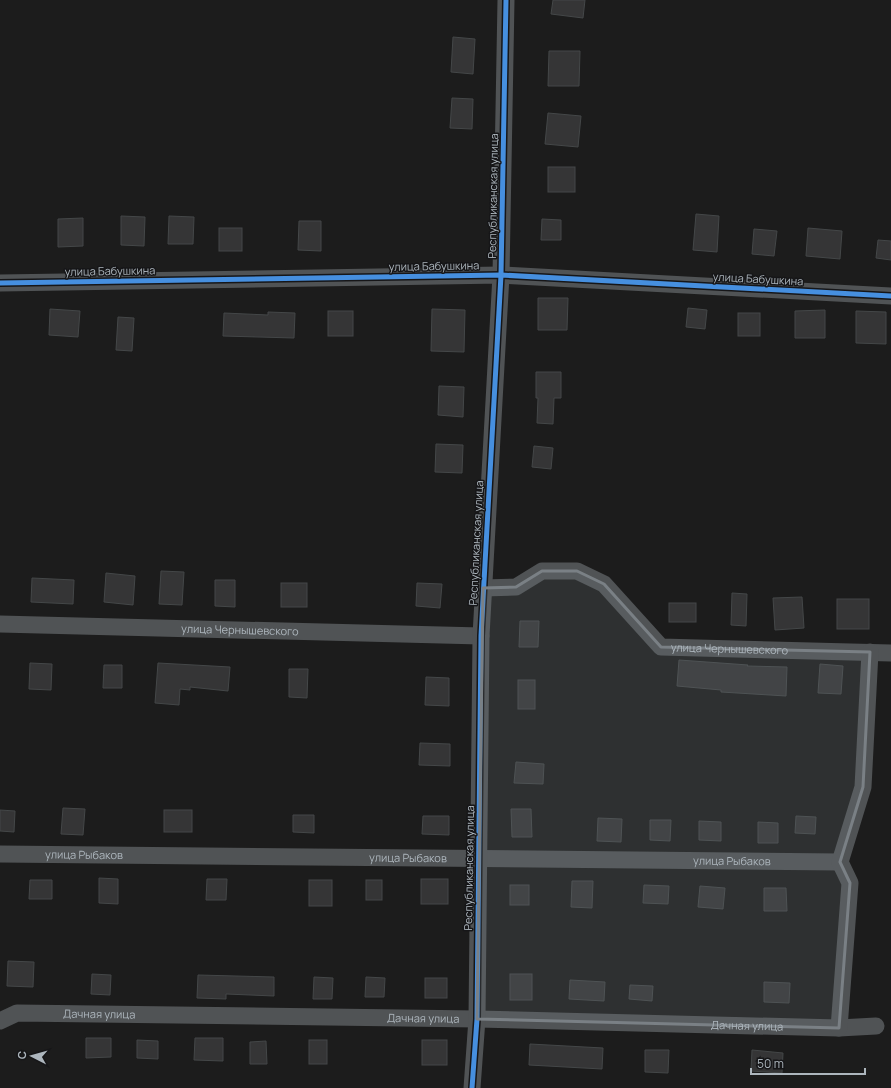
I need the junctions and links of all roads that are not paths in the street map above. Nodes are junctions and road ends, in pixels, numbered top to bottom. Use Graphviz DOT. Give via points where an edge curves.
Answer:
graph roads {
  1 [pos="506,0"];
  2 [pos="501,275"];
  3 [pos="0,283"];
  4 [pos="891,296"];
  5 [pos="483,588"];
  6 [pos="0,624"];
  7 [pos="480,636"];
  8 [pos="870,652"];
  9 [pos="891,652"];
  10 [pos="0,854"];
  11 [pos="479,858"];
  12 [pos="840,862"];
  13 [pos="477,1019"];
  14 [pos="0,1021"];
  15 [pos="876,1026"];
  16 [pos="839,1028"];
  17 [pos="472,1088"];
  1 -- 2 [label="street, Республиканская улица"];
  2 -- 3 [label="street, улица Бабушкина"];
  2 -- 4 [label="street, улица Бабушкина"];
  2 -- 5 [label="street, Республиканская улица"];
  5 -- 7 [label="street, Республиканская улица"];
  5 -- 8 [label="street, улица Чернышевского" via="516,587 542,571 577,571 604,584 661,647"];
  6 -- 7 [label="street, улица Чернышевского"];
  7 -- 11 [label="street, Республиканская улица"];
  8 -- 9 [label="street, улица Чернышевского"];
  8 -- 12 [label="street" via="863,787"];
  10 -- 11 [label="street, улица Рыбаков"];
  11 -- 12 [label="street, улица Рыбаков"];
  11 -- 13 [label="street, Республиканская улица"];
  12 -- 16 [label="street" via="850,883"];
  13 -- 14 [label="street, Дачная улица" via="17,1013"];
  13 -- 16 [label="street, Дачная улица"];
  13 -- 17 [label="street, Республиканская улица"];
  15 -- 16 [label="street, Дачная улица"];
}
